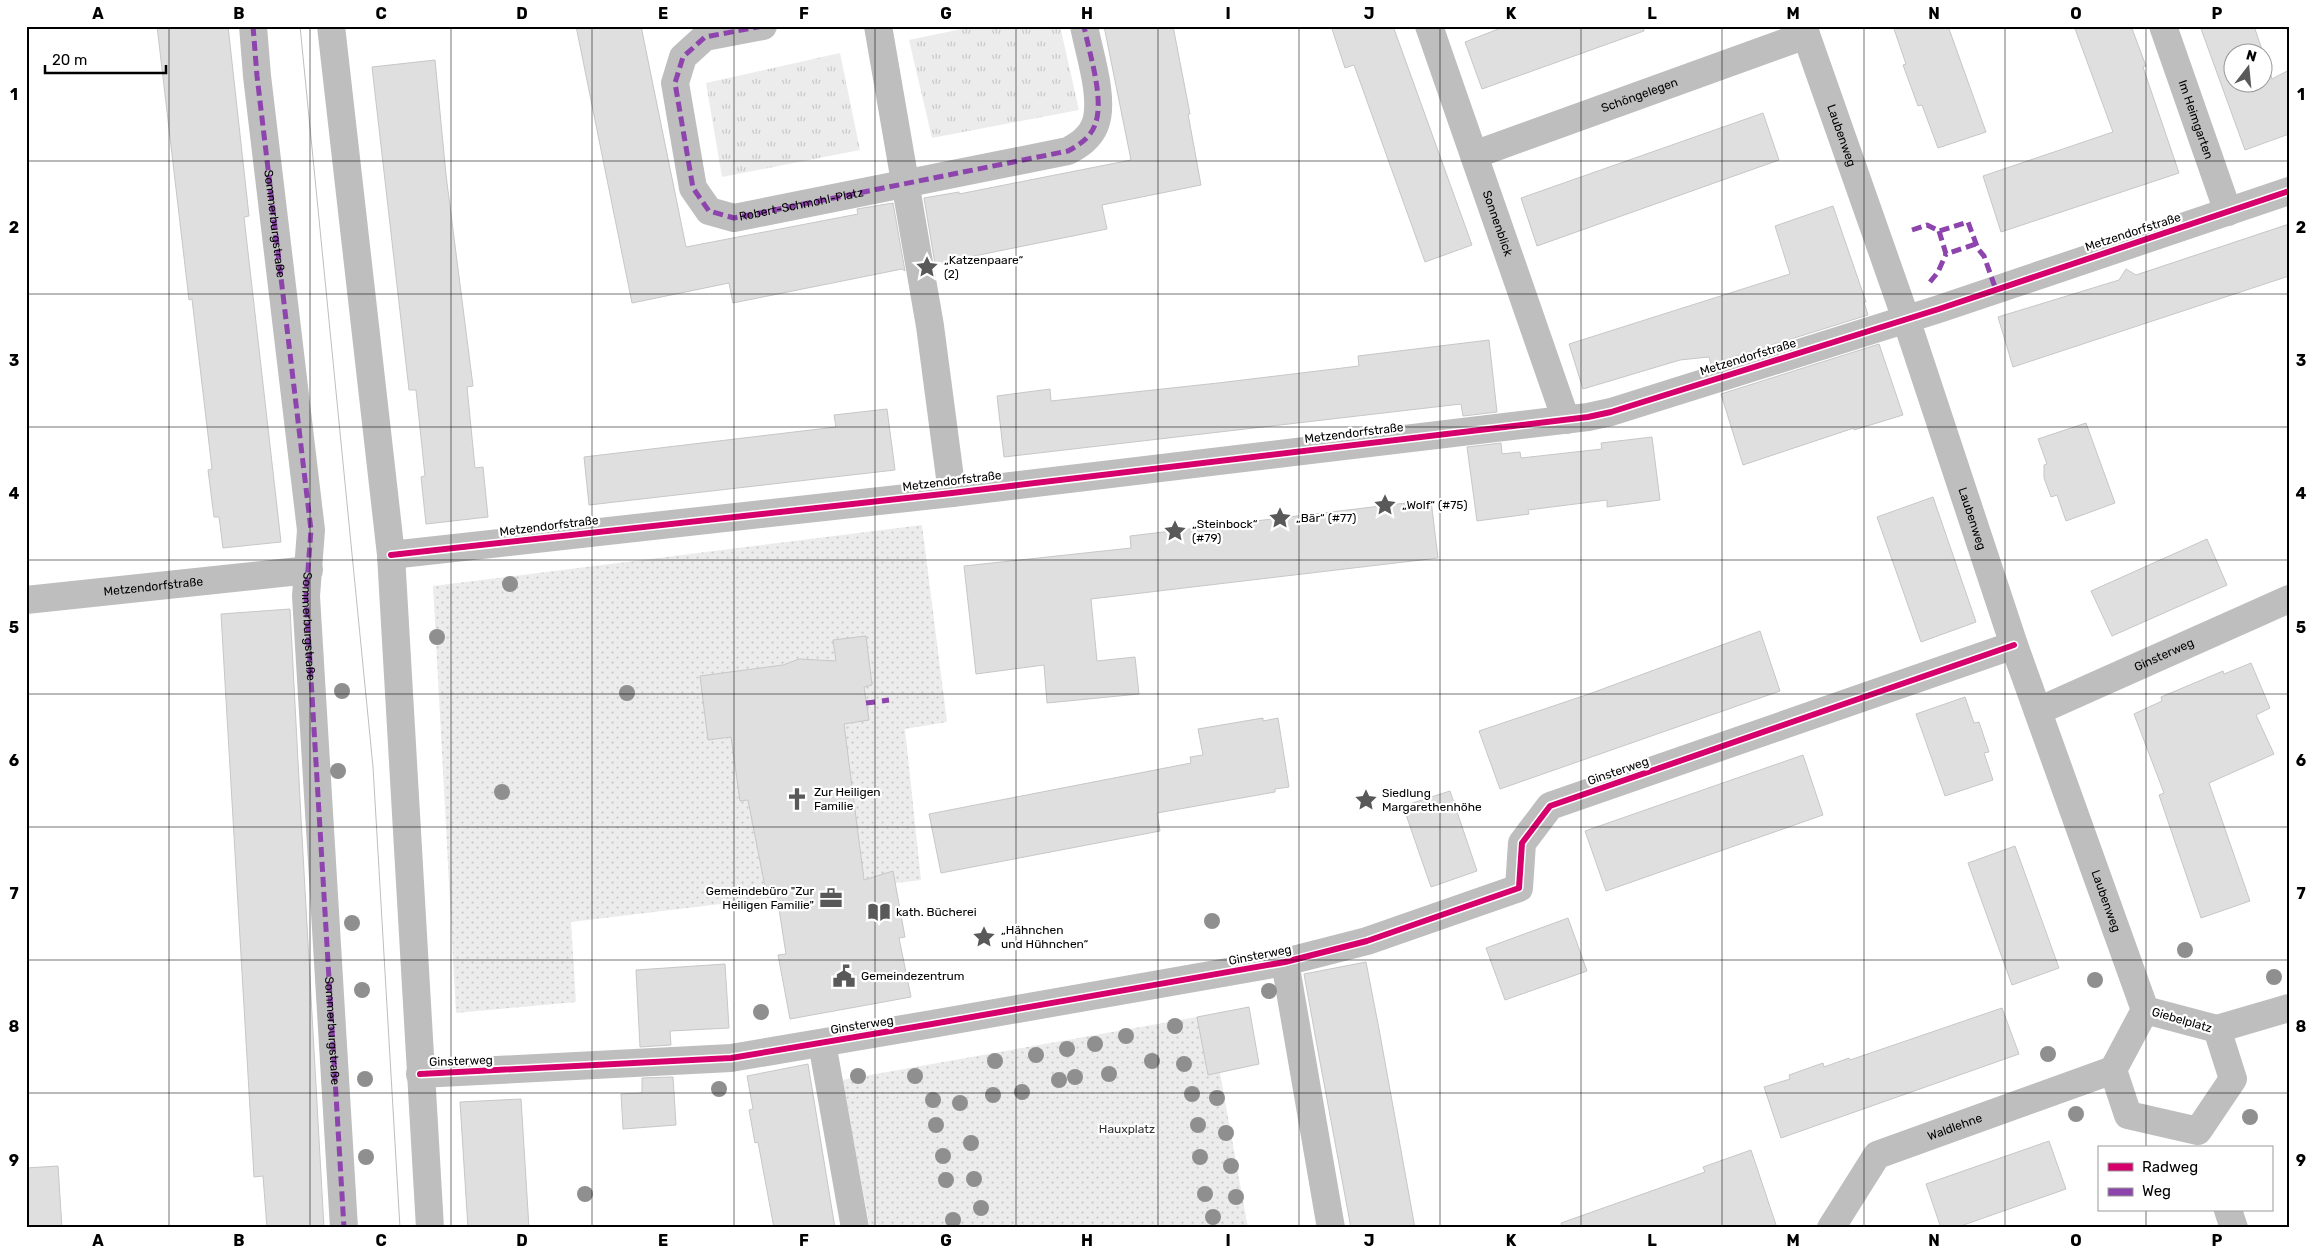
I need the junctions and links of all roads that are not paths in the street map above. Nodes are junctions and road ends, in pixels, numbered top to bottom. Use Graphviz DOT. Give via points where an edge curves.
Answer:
graph roads {
  1 [pos="253,26"];
  2 [pos="331,26"];
  3 [pos="763,26"];
  4 [pos="878,26"];
  5 [pos="1084,26"];
  6 [pos="1429,26"];
  7 [pos="2163,26"];
  8 [pos="1805,31"];
  9 [pos="1474,155"];
  10 [pos="906,185"];
  11 [pos="2289,191"];
  12 [pos="2228,212"];
  13 [pos="1906,319"];
  14 [pos="1566,420"];
  15 [pos="952,493"];
  16 [pos="391,555"];
  17 [pos="309,570"];
  18 [pos="2289,599"];
  19 [pos="26,600"];
  20 [pos="2014,645"];
  21 [pos="2038,711"];
  22 [pos="1285,962"];
  23 [pos="2289,1008"];
  24 [pos="2145,1010"];
  25 [pos="2217,1030"];
  26 [pos="822,1042"];
  27 [pos="2113,1070"];
  28 [pos="420,1074"];
  29 [pos="2202,1139"];
  30 [pos="2229,1212"];
  31 [pos="344,1228"];
  32 [pos="430,1228"];
  33 [pos="855,1228"];
  34 [pos="1331,1228"];
  35 [pos="1831,1228"];
  36 [pos="2234,1228"];
  1 -- 17 [label="street, Sommerburgstraße" via="311,530"];
  2 -- 16 [label="street"];
  3 -- 10 [label="street, Robert-Schmohl-Platz" via="705,37 683,56 675,83 693,188 710,211 734,218"];
  4 -- 10 [label="street"];
  5 -- 10 [label="street, Robert-Schmohl-Platz" via="1098,110 1088,137 1068,151"];
  6 -- 9 [label="street, Sonnenblick"];
  7 -- 12 [label="street, Im Heimgarten"];
  8 -- 9 [label="street, Schöngelegen"];
  8 -- 13 [label="street, Laubenweg"];
  9 -- 14 [label="street, Sonnenblick"];
  10 -- 15 [label="street" via="930,326"];
  11 -- 12 [label="street, Metzendorfstraße"];
  12 -- 13 [label="street, Metzendorfstraße"];
  13 -- 14 [label="street, Metzendorfstraße" via="1612,412"];
  13 -- 20 [label="street, Laubenweg"];
  14 -- 15 [label="street, Metzendorfstraße"];
  15 -- 16 [label="street, Metzendorfstraße"];
  16 -- 28 [label="street"];
  17 -- 19 [label="street, Metzendorfstraße"];
  17 -- 31 [label="street, Sommerburgstraße" via="307,606"];
  18 -- 21 [label="street, Ginsterweg"];
  20 -- 21 [label="street, Laubenweg"];
  20 -- 22 [label="street, Ginsterweg" via="1550,806 1522,843 1519,888 1366,941"];
  21 -- 24 [label="street, Laubenweg"];
  22 -- 26 [label="street, Ginsterweg"];
  22 -- 34 [label="street"];
  23 -- 25 [label="street"];
  24 -- 25 [label="street, Giebelplatz"];
  24 -- 27 [label="street, Giebelplatz"];
  25 -- 29 [label="street, Giebelplatz" via="2233,1079"];
  26 -- 28 [label="street, Ginsterweg" via="731,1058"];
  26 -- 33 [label="street"];
  27 -- 29 [label="street, Giebelplatz" via="2128,1115"];
  27 -- 35 [label="street, Waldlehne" via="1877,1155"];
  28 -- 32 [label="street"];
  30 -- 36 [label="street"];
}
